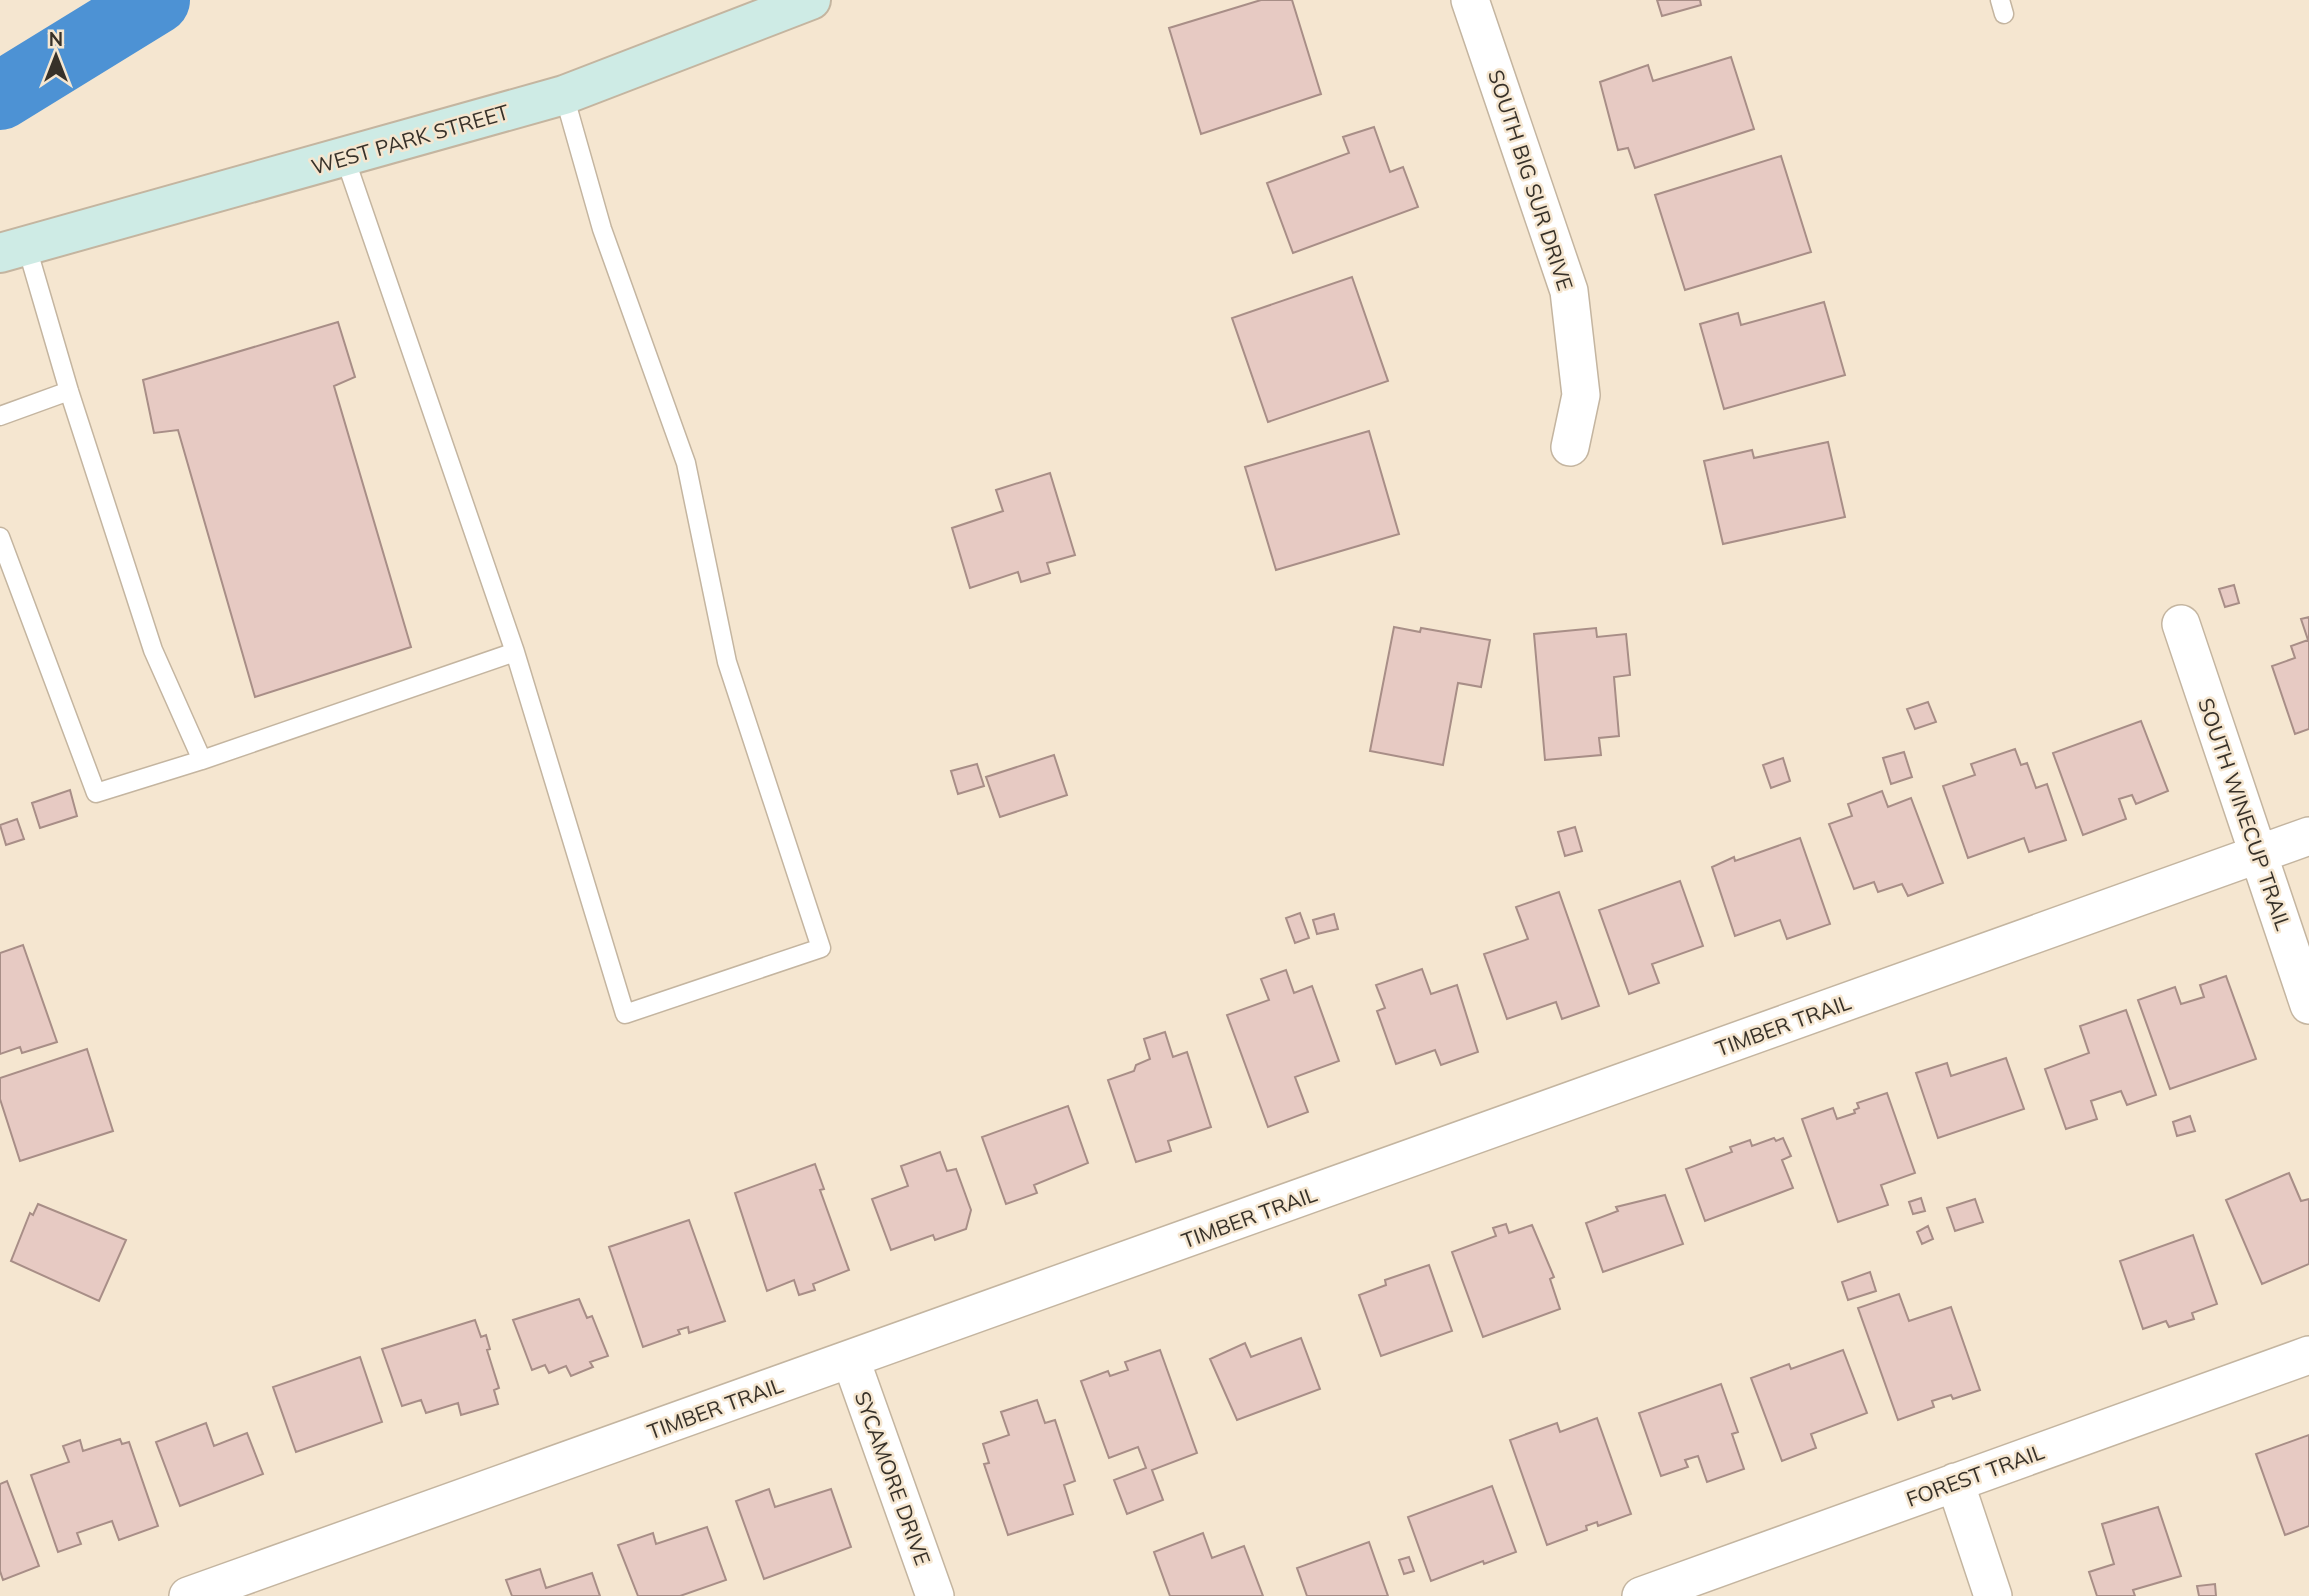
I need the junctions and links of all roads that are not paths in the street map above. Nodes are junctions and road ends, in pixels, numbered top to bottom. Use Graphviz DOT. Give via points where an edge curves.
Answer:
graph roads {
  1 [pos="811,0"];
  2 [pos="1470,0"];
  3 [pos="564,95"];
  4 [pos="345,158"];
  5 [pos="13,248"];
  6 [pos="69,391"];
  7 [pos="0,416"];
  8 [pos="1570,447"];
  9 [pos="0,537"];
  10 [pos="2181,624"];
  11 [pos="515,652"];
  12 [pos="202,760"];
  13 [pos="2309,836"];
  14 [pos="2257,855"];
  15 [pos="2309,1005"];
  16 [pos="2309,1355"];
  17 [pos="851,1360"];
  18 [pos="1955,1482"];
  19 [pos="188,1596"];
  20 [pos="935,1596"];
  21 [pos="1641,1596"];
  22 [pos="1993,1596"];
  1 -- 3 [label="street, WEST PARK STREET"];
  2 -- 8 [label="street, SOUTH BIG SUR DRIVE" via="1569,291 1581,395"];
  3 -- 4 [label="street, WEST PARK STREET"];
  3 -- 11 [label="lane" via="602,229 686,463 727,662 821,948 625,1014"];
  4 -- 5 [label="street, WEST PARK STREET"];
  4 -- 11 [label="lane"];
  5 -- 6 [label="lane"];
  6 -- 7 [label="lane"];
  6 -- 12 [label="lane" via="153,650"];
  9 -- 12 [label="lane" via="96,793"];
  10 -- 14 [label="street, SOUTH WINECUP TRAIL"];
  11 -- 12 [label="lane"];
  13 -- 14 [label="street, TIMBER TRAIL"];
  14 -- 15 [label="street, SOUTH WINECUP TRAIL"];
  14 -- 17 [label="street, TIMBER TRAIL"];
  16 -- 18 [label="street, FOREST TRAIL"];
  17 -- 19 [label="street, TIMBER TRAIL"];
  17 -- 20 [label="street, SYCAMORE DRIVE"];
  18 -- 21 [label="street, FOREST TRAIL"];
  18 -- 22 [label="street"];
}
